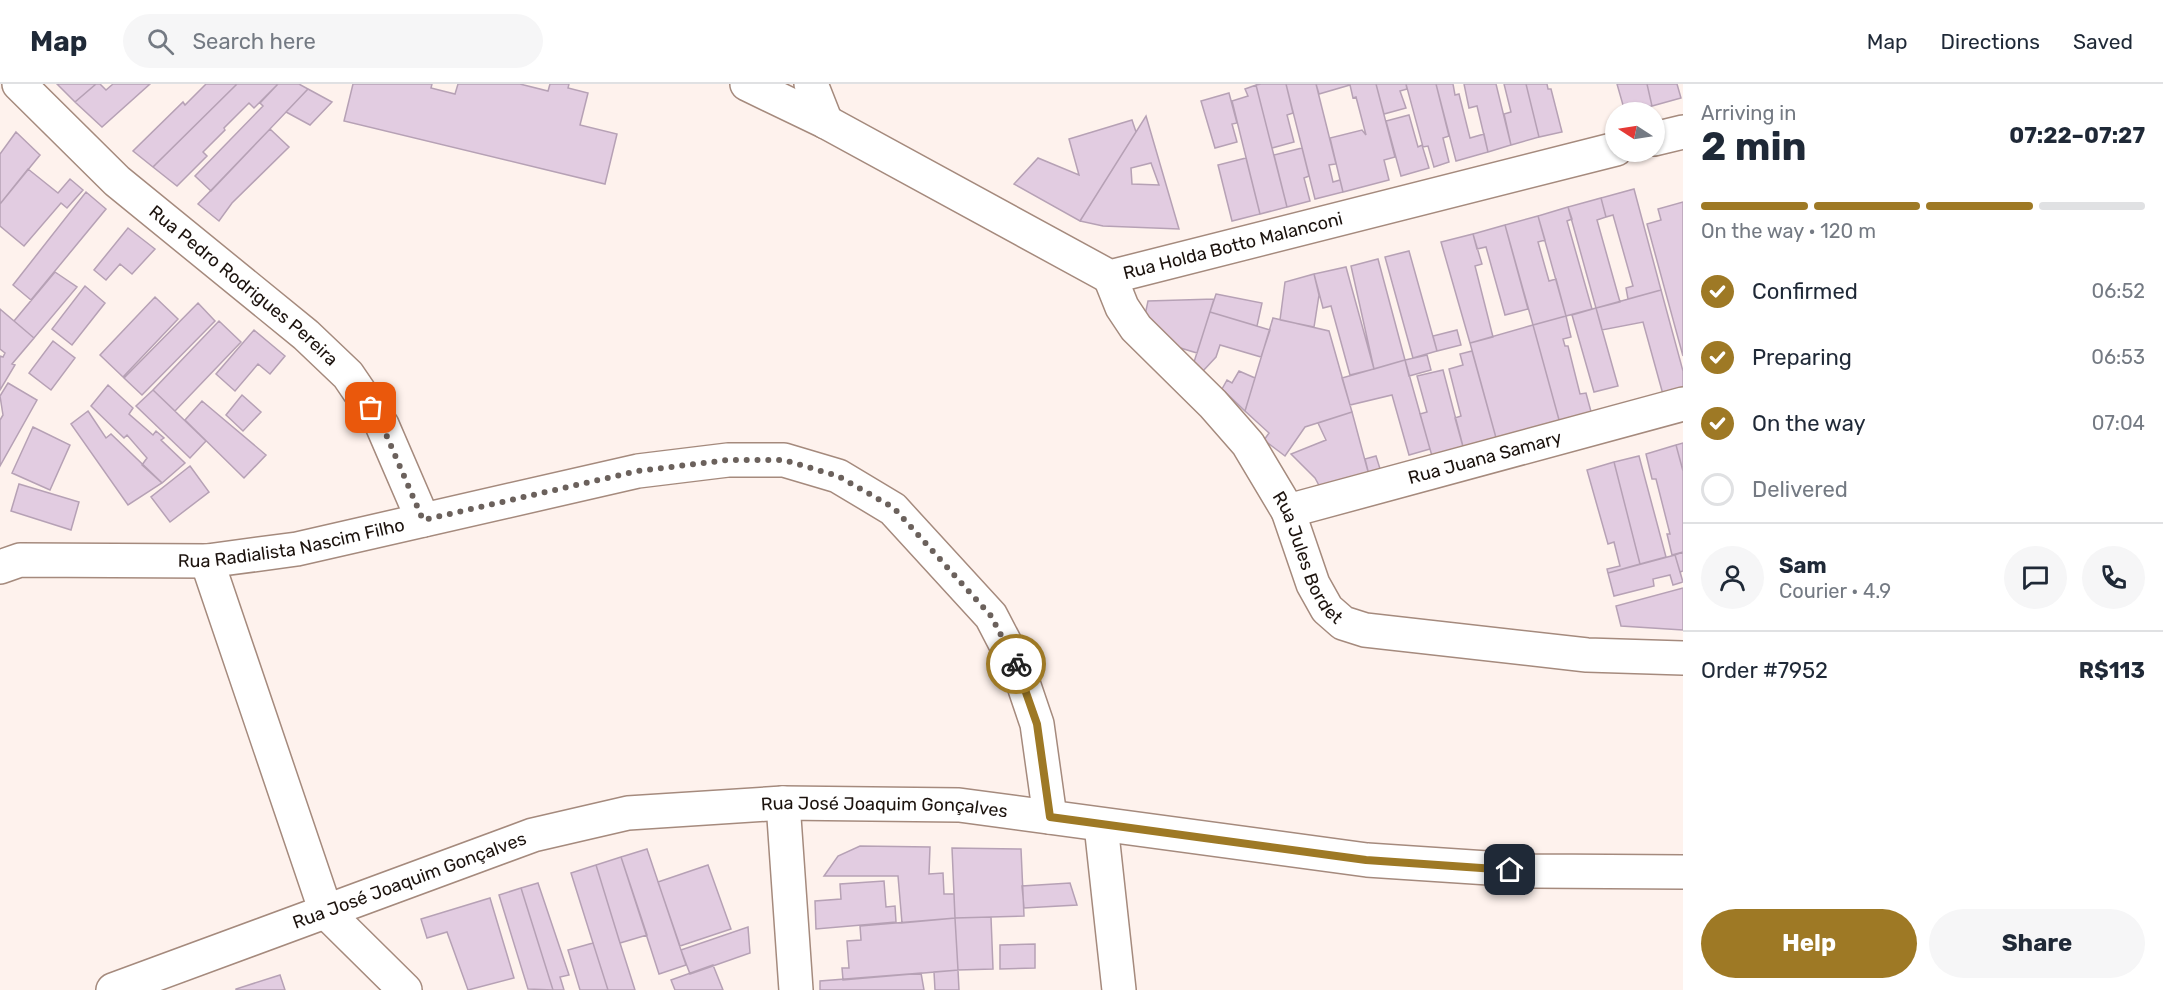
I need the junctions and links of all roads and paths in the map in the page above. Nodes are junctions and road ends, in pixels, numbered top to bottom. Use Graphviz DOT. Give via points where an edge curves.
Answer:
graph roads {
  1 [pos="19,84"];
  2 [pos="747,84"];
  3 [pos="811,84"];
  4 [pos="826,122"];
  5 [pos="1683,132"];
  6 [pos="1665,136"];
  7 [pos="1605,152"];
  8 [pos="1110,277"];
  9 [pos="1683,404"];
  10 [pos="1288,511"];
  11 [pos="423,520"];
  12 [pos="6,557"];
  13 [pos="207,561"];
  14 [pos="1683,658"];
  15 [pos="783,803"];
  16 [pos="1050,817"];
  17 [pos="1101,825"];
  18 [pos="1683,872"];
  19 [pos="326,912"];
  20 [pos="113,990"];
  21 [pos="405,990"];
  22 [pos="796,990"];
  23 [pos="1119,990"];
  1 -- 11 [label="street, Rua Pedro Rodrigues Pereira" via="117,181 306,335 348,375 382,425"];
  2 -- 4 [label="street, Rua Holda Botto Malanconi"];
  3 -- 4 [label="street"];
  4 -- 8 [label="street, Rua Holda Botto Malanconi"];
  5 -- 6 [label="street"];
  7 -- 8 [label="street, Rua Holda Botto Malanconi"];
  8 -- 10 [label="street, Rua Jules Bordet" via="1136,328 1248,444"];
  9 -- 10 [label="street, Rua Juana Samary"];
  10 -- 14 [label="street, Rua Jules Bordet" via="1313,584 1327,609 1343,623 1365,630 1575,654"];
  11 -- 13 [label="street, Rua Radialista Nascim Filho" via="297,549"];
  11 -- 16 [label="street, Rua Radialista Nascim Filho" via="638,471 728,460 784,460 838,476 894,508 991,616 1018,668 1037,724"];
  12 -- 13 [label="street, Rua Radialista Nascim Filho"];
  13 -- 19 [label="street"];
  15 -- 16 [label="street, Rua José Joaquim Gonçalves" via="958,804"];
  15 -- 19 [label="street, Rua José Joaquim Gonçalves" via="628,813 543,833"];
  15 -- 22 [label="street"];
  16 -- 17 [label="street, Rua José Joaquim Gonçalves"];
  17 -- 18 [label="street, Rua José Joaquim Gonçalves" via="1366,860 1534,871"];
  17 -- 23 [label="street"];
  19 -- 20 [label="street, Rua José Joaquim Gonçalves"];
  19 -- 21 [label="street"];
}
